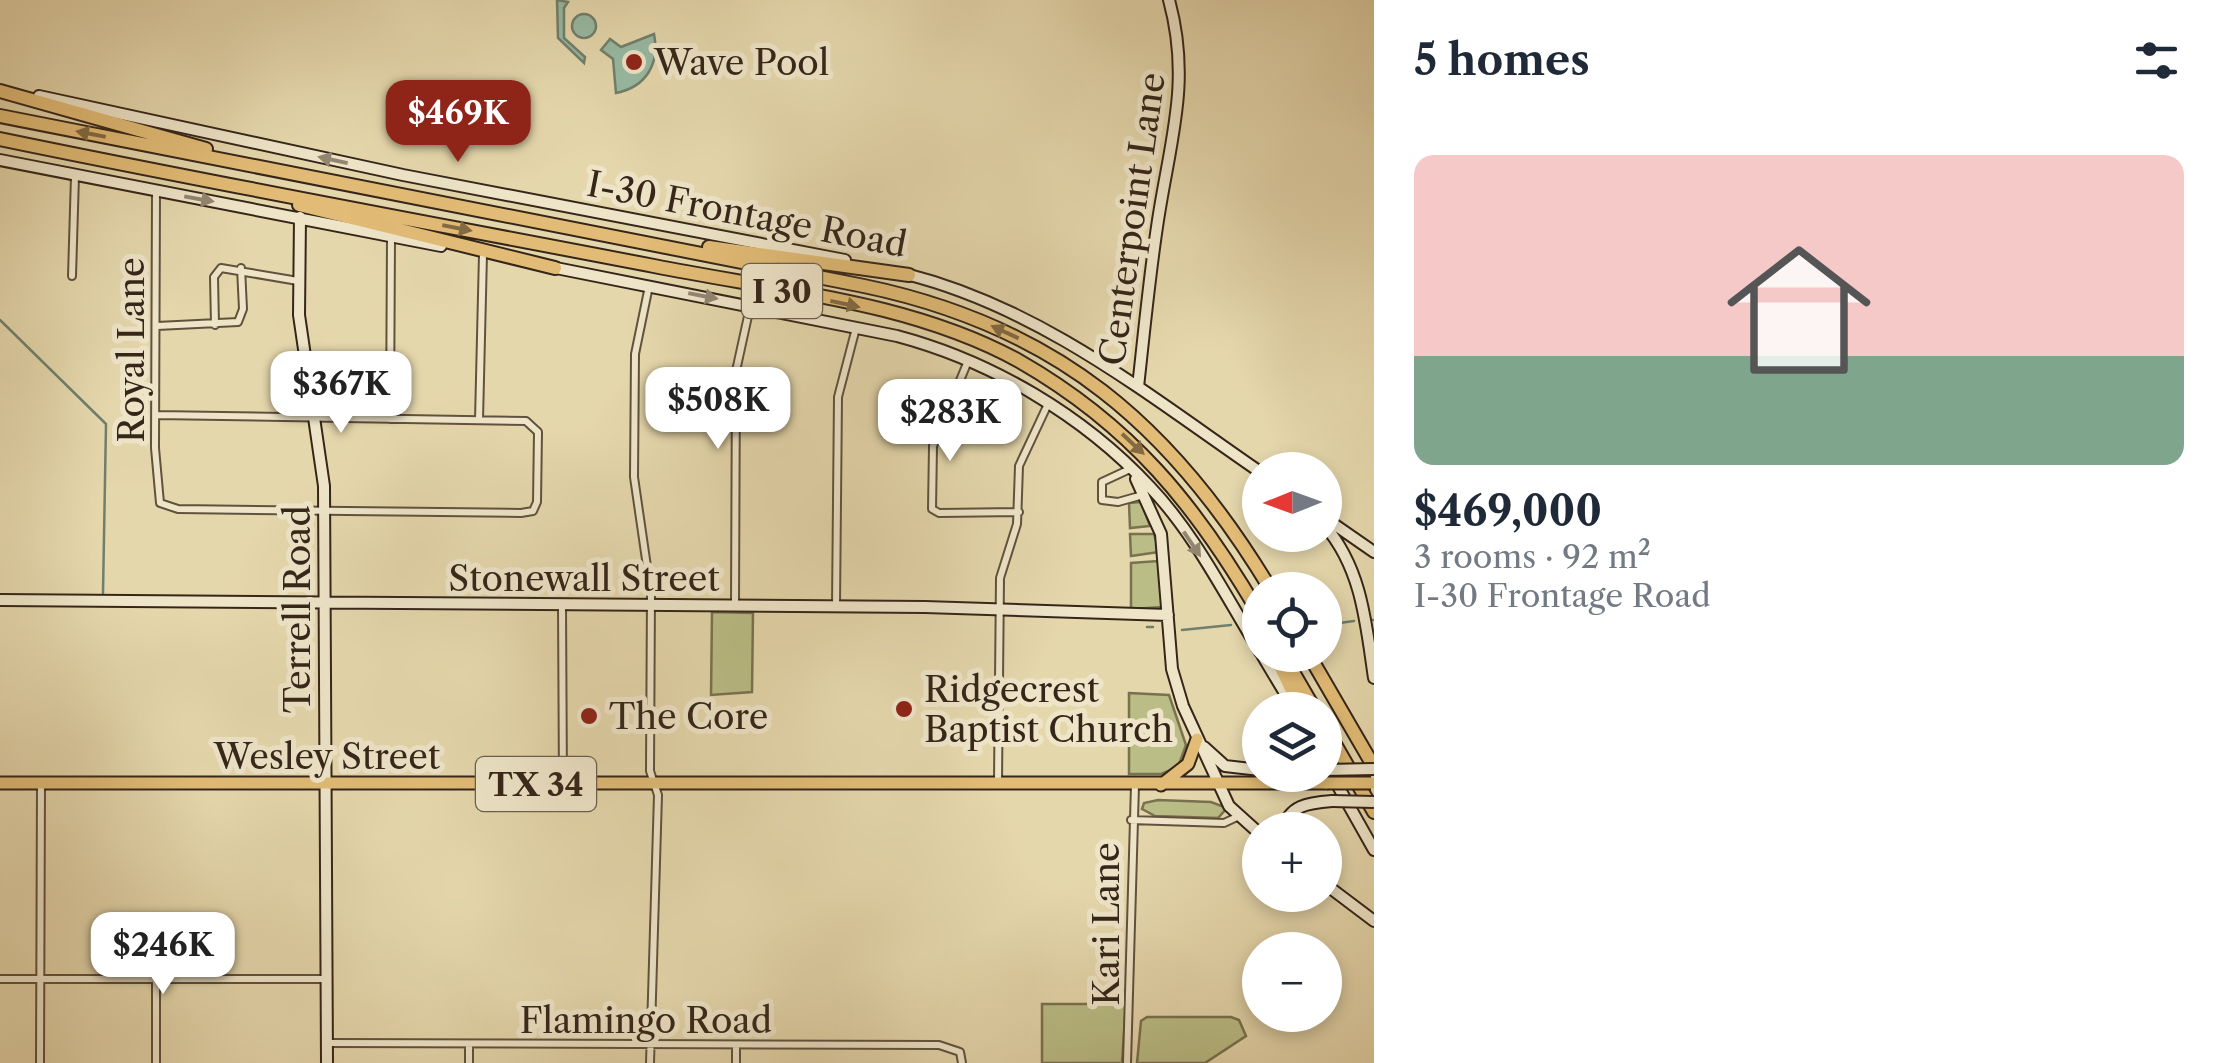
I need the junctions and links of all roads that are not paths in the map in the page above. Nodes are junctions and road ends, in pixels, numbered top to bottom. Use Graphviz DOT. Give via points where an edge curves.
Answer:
graph roads {
  1 [pos="1169,0"];
  2 [pos="0,90"];
  3 [pos="0,116"];
  4 [pos="0,139"];
  5 [pos="0,160"];
  6 [pos="290,173"];
  7 [pos="75,176"];
  8 [pos="190,176"];
  9 [pos="156,192"];
  10 [pos="300,217"];
  11 [pos="585,230"];
  12 [pos="391,236"];
  13 [pos="483,254"];
  14 [pos="242,268"];
  15 [pos="555,268"];
  16 [pos="910,275"];
  17 [pos="72,276"];
  18 [pos="300,281"];
  19 [pos="649,286"];
  20 [pos="751,306"];
  21 [pos="214,325"];
  22 [pos="156,326"];
  23 [pos="857,327"];
  24 [pos="968,361"];
  25 [pos="1138,386"];
  26 [pos="1048,403"];
  27 [pos="156,415"];
  28 [pos="314,417"];
  29 [pos="390,418"];
  30 [pos="479,420"];
  31 [pos="1242,459"];
  32 [pos="1130,469"];
  33 [pos="1144,495"];
  34 [pos="324,510"];
  35 [pos="1018,512"];
  36 [pos="1342,530"];
  37 [pos="1341,552"];
  38 [pos="1374,552"];
  39 [pos="1258,572"];
  40 [pos="1242,585"];
  41 [pos="0,600"];
  42 [pos="325,604"];
  43 [pos="650,604"];
  44 [pos="736,604"];
  45 [pos="836,606"];
  46 [pos="562,607"];
  47 [pos="999,609"];
  48 [pos="1168,615"];
  49 [pos="1242,624"];
  50 [pos="1320,672"];
  51 [pos="1374,678"];
  52 [pos="1196,738"];
  53 [pos="1342,756"];
  54 [pos="1242,768"];
  55 [pos="1374,768"];
  56 [pos="1342,769"];
  57 [pos="1342,774"];
  58 [pos="1242,781"];
  59 [pos="0,783"];
  60 [pos="41,783"];
  61 [pos="326,784"];
  62 [pos="563,784"];
  63 [pos="654,784"];
  64 [pos="998,784"];
  65 [pos="1374,784"];
  66 [pos="1135,785"];
  67 [pos="1161,785"];
  68 [pos="1218,785"];
  69 [pos="1340,792"];
  70 [pos="1374,802"];
  71 [pos="1290,812"];
  72 [pos="1374,812"];
  73 [pos="1237,817"];
  74 [pos="1131,820"];
  75 [pos="1242,821"];
  76 [pos="1374,850"];
  77 [pos="1342,897"];
  78 [pos="1374,921"];
  79 [pos="156,978"];
  80 [pos="326,978"];
  81 [pos="0,979"];
  82 [pos="40,979"];
  83 [pos="327,1044"];
  84 [pos="469,1044"];
  85 [pos="650,1046"];
  86 [pos="736,1046"];
  87 [pos="962,1059"];
  88 [pos="40,1063"];
  89 [pos="156,1063"];
  90 [pos="328,1063"];
  91 [pos="469,1063"];
  92 [pos="650,1063"];
  93 [pos="736,1063"];
  94 [pos="1127,1063"];
  1 -- 25 [label="main road, Centerpoint Lane" via="1182,88 1154,240"];
  2 -- 6 [label="highway"];
  16 -- 2 [label="main road, I-30 Frontage Road, one-way"];
  6 -- 3 [label="highway, I 30, one-way"];
  4 -- 8 [label="highway, I 30"];
  5 -- 7 [label="main road"];
  6 -- 11 [label="highway, I 30"];
  7 -- 9 [label="main road"];
  7 -- 17 [label="street"];
  8 -- 15 [label="highway"];
  8 -- 40 [label="highway, I 30, one-way" via="855,306 985,345 1053,382 1123,434 1189,503"];
  9 -- 10 [label="main road, one-way"];
  9 -- 22 [label="street, Royal Lane"];
  10 -- 12 [label="main road"];
  10 -- 18 [label="main road, Terrell Road"];
  11 -- 16 [label="highway"];
  39 -- 11 [label="highway, I 30, one-way" via="1204,488 1157,436 1040,349 896,292"];
  12 -- 13 [label="main road"];
  12 -- 29 [label="street"];
  13 -- 15 [label="main road"];
  13 -- 30 [label="street"];
  14 -- 18 [label="street"];
  14 -- 21 [label="street" via="240,319"];
  14 -- 21 [label="street" via="215,274"];
  15 -- 19 [label="main road"];
  16 -- 25 [label="main road, I-30 Frontage Road" via="1052,331"];
  18 -- 28 [label="main road, Terrell Road"];
  19 -- 20 [label="main road, one-way"];
  19 -- 43 [label="street" via="635,354 634,477"];
  20 -- 23 [label="main road"];
  20 -- 44 [label="street" via="736,371"];
  21 -- 22 [label="street"];
  22 -- 27 [label="street, Royal Lane"];
  23 -- 24 [label="main road"];
  23 -- 45 [label="street" via="838,397"];
  24 -- 26 [label="main road"];
  24 -- 35 [label="street" via="933,446 932,510"];
  25 -- 31 [label="main road, I-30 Frontage Road"];
  26 -- 32 [label="main road"];
  26 -- 35 [label="street" via="1022,456"];
  27 -- 28 [label="street"];
  27 -- 34 [label="street, Royal Lane" via="156,485 164,506"];
  28 -- 29 [label="street"];
  28 -- 34 [label="main road, Terrell Road"];
  29 -- 30 [label="street"];
  30 -- 34 [label="street" via="529,422 538,432 533,511"];
  32 -- 33 [label="main road"];
  32 -- 33 [label="street" via="1102,482 1102,500"];
  32 -- 49 [label="main road, one-way" via="1173,516"];
  33 -- 48 [label="main road" via="1162,534"];
  34 -- 42 [label="main road, Terrell Road"];
  35 -- 47 [label="street" via="1002,567"];
  36 -- 38 [label="main road"];
  37 -- 51 [label="main road" via="1361,595"];
  41 -- 42 [label="main road, Stonewall Street"];
  42 -- 46 [label="main road, Stonewall Street"];
  42 -- 61 [label="main road, Terrell Road"];
  43 -- 44 [label="main road, Stonewall Street"];
  43 -- 46 [label="main road, Stonewall Street"];
  43 -- 63 [label="street"];
  44 -- 45 [label="main road, Stonewall Street"];
  45 -- 47 [label="main road, Stonewall Street"];
  46 -- 62 [label="street"];
  47 -- 48 [label="main road, Stonewall Street"];
  47 -- 64 [label="street"];
  48 -- 52 [label="main road" via="1172,669"];
  50 -- 55 [label="highway"];
  52 -- 54 [label="main road" via="1224,766"];
  52 -- 67 [label="main road" via="1188,764"];
  52 -- 68 [label="main road"];
  53 -- 72 [label="highway"];
  55 -- 56 [label="main road, bridge"];
  57 -- 65 [label="main road, Wesley Street / TX 34, bridge"];
  58 -- 68 [label="main road, Wesley Street / TX 34"];
  59 -- 60 [label="main road, Wesley Street / TX 34"];
  60 -- 61 [label="main road, Wesley Street / TX 34"];
  60 -- 82 [label="street"];
  61 -- 62 [label="main road, Wesley Street / TX 34"];
  61 -- 80 [label="main road, Terrell Road"];
  62 -- 63 [label="main road, Wesley Street / TX 34"];
  63 -- 64 [label="main road, Wesley Street / TX 34"];
  63 -- 85 [label="street"];
  64 -- 66 [label="main road, Wesley Street / TX 34"];
  66 -- 67 [label="main road, Wesley Street / TX 34"];
  66 -- 74 [label="street, Kari Lane"];
  67 -- 68 [label="main road, Wesley Street / TX 34"];
  68 -- 73 [label="main road"];
  69 -- 76 [label="main road"];
  70 -- 71 [label="main road, bridge"];
  73 -- 74 [label="street" via="1224,823"];
  73 -- 75 [label="main road"];
  74 -- 94 [label="street, Kari Lane"];
  77 -- 78 [label="main road"];
  79 -- 80 [label="street"];
  79 -- 82 [label="street"];
  79 -- 89 [label="street"];
  80 -- 83 [label="main road, Terrell Road"];
  81 -- 82 [label="street"];
  82 -- 88 [label="street"];
  83 -- 84 [label="street, Flamingo Road"];
  83 -- 90 [label="main road, Terrell Road"];
  84 -- 85 [label="street, Flamingo Road"];
  84 -- 91 [label="street"];
  85 -- 86 [label="street, Flamingo Road"];
  85 -- 92 [label="street"];
  86 -- 87 [label="street, Flamingo Road" via="939,1045"];
  86 -- 93 [label="street"];
}
